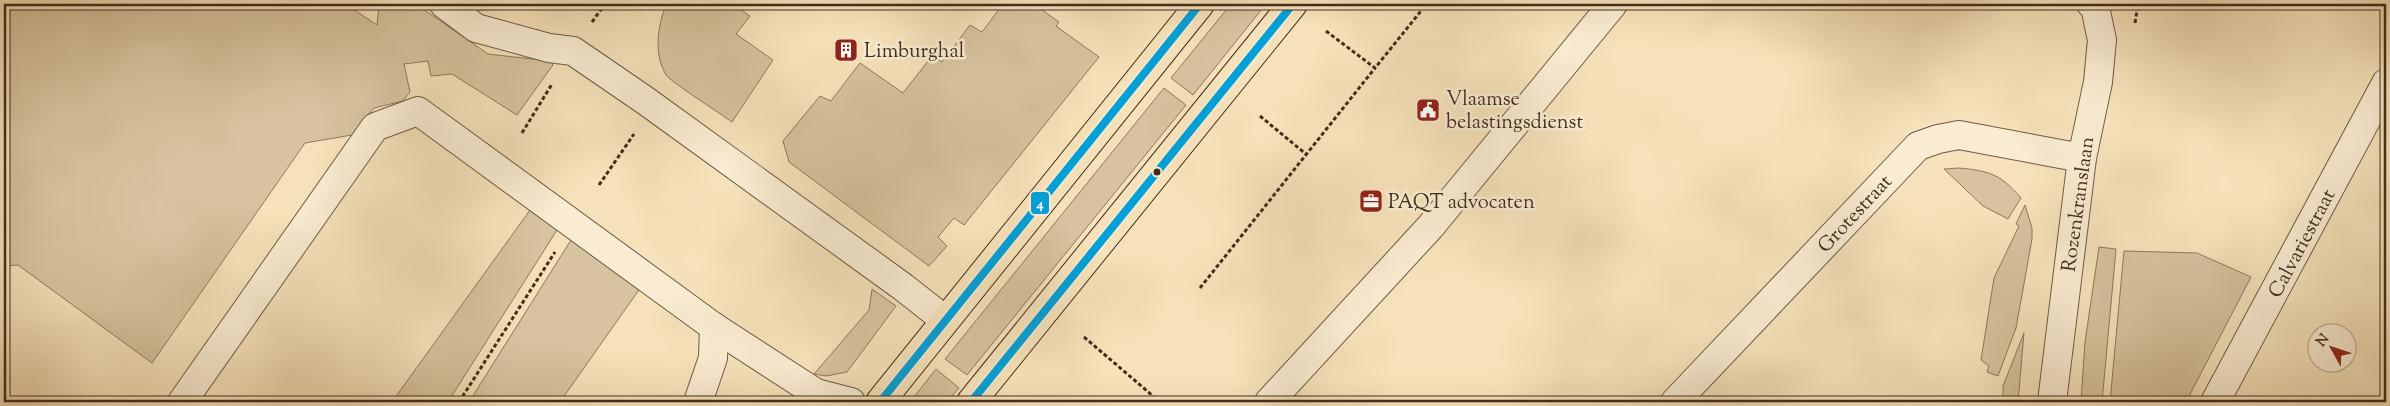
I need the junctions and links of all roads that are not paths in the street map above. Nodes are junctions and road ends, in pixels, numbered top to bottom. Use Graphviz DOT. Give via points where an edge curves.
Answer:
graph roads {
  1 [pos="444,4"];
  2 [pos="1200,4"];
  3 [pos="1293,4"];
  4 [pos="1614,4"];
  5 [pos="2094,5"];
  6 [pos="2386,83"];
  7 [pos="2082,158"];
  8 [pos="946,320"];
  9 [pos="714,327"];
  10 [pos="182,402"];
  11 [pos="698,402"];
  12 [pos="851,402"];
  13 [pos="880,402"];
  14 [pos="971,402"];
  15 [pos="1269,402"];
  16 [pos="1674,402"];
  17 [pos="2052,402"];
  18 [pos="2215,402"];
  1 -- 8 [label="street" via="476,28 572,51"];
  2 -- 8 [label="main road"];
  3 -- 14 [label="main road"];
  4 -- 15 [label="street" via="1431,226"];
  5 -- 7 [label="street, Rozenkranslaan" via="2102,40 2098,82"];
  6 -- 18 [label="street, Calvariestraat"];
  7 -- 16 [label="street, Grotestraat" via="1958,135 1918,146"];
  7 -- 17 [label="street, Rozenkranslaan"];
  8 -- 13 [label="main road"];
  9 -- 10 [label="street" via="418,111 374,127"];
  9 -- 11 [label="street" via="713,358"];
  9 -- 12 [label="street" via="816,393"];
}
